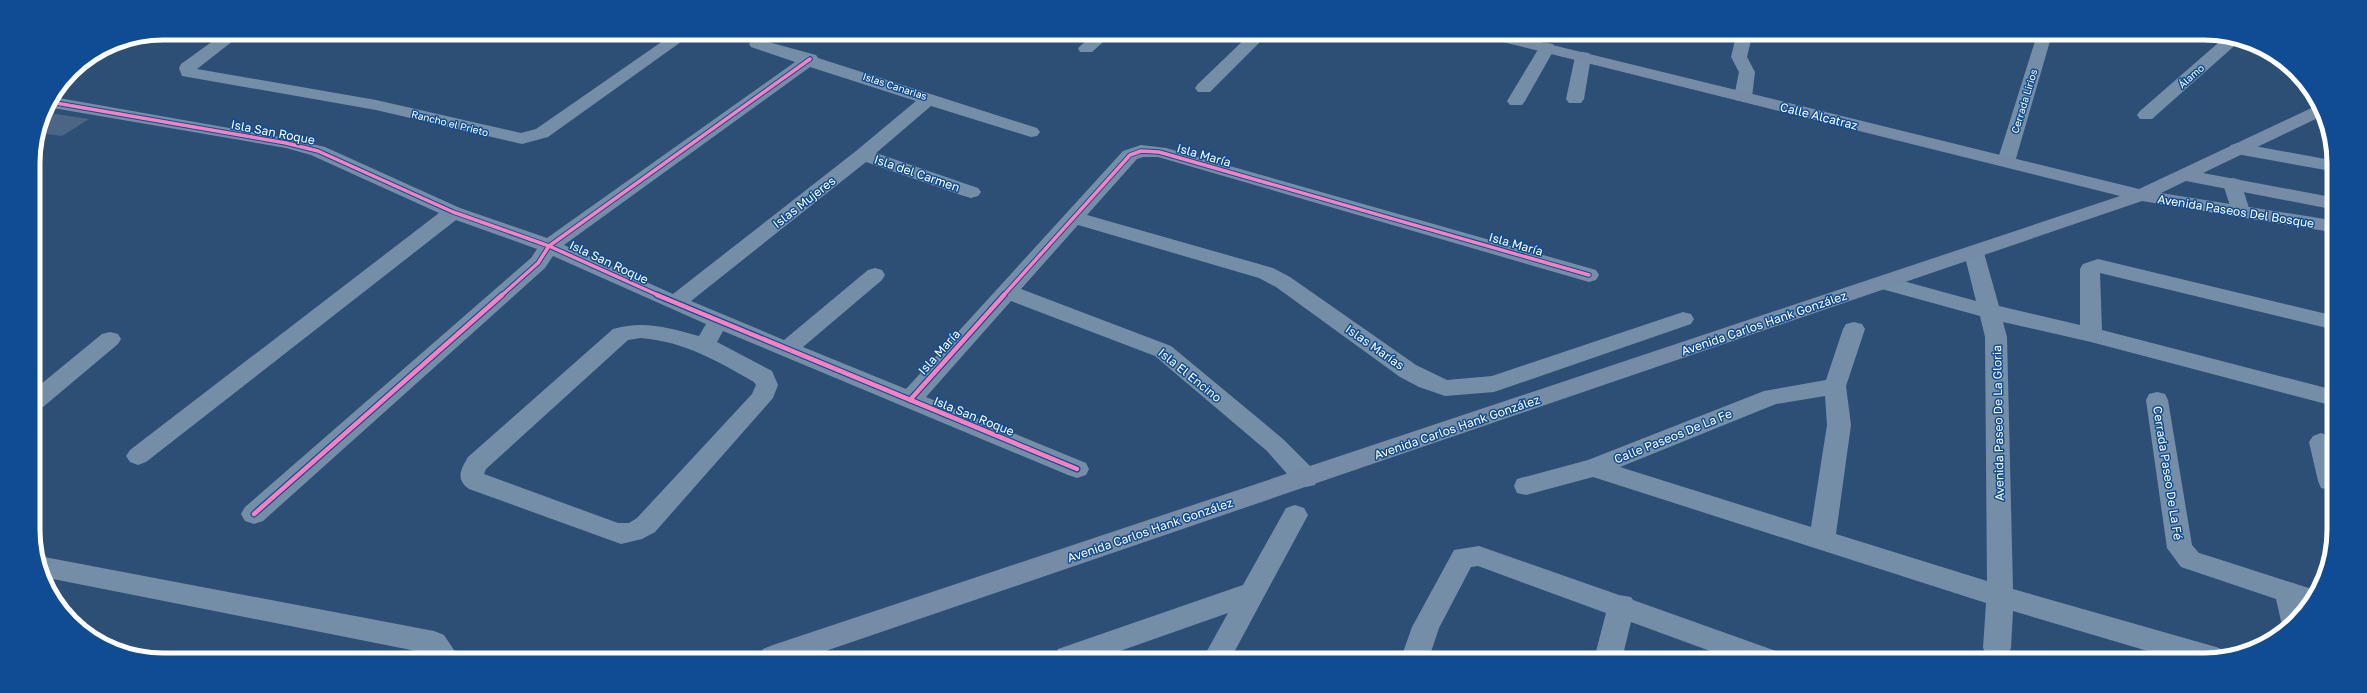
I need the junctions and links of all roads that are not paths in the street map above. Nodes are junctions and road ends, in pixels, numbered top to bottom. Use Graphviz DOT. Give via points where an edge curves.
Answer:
graph roads {
  1 [pos="225,40"];
  2 [pos="675,40"];
  3 [pos="1096,40"];
  4 [pos="1254,40"];
  5 [pos="1514,40"];
  6 [pos="1743,40"];
  7 [pos="2042,41"];
  8 [pos="2229,43"];
  9 [pos="757,44"];
  10 [pos="1086,48"];
  11 [pos="1547,48"];
  12 [pos="1583,57"];
  13 [pos="810,60"];
  14 [pos="1204,88"];
  15 [pos="1743,97"];
  16 [pos="930,98"];
  17 [pos="1575,99"];
  18 [pos="1516,101"];
  19 [pos="55,103"];
  20 [pos="2316,112"];
  21 [pos="2146,115"];
  22 [pos="1031,132"];
  23 [pos="2238,149"];
  24 [pos="863,155"];
  25 [pos="2006,162"];
  26 [pos="2327,163"];
  27 [pos="2184,175"];
  28 [pos="2233,184"];
  29 [pos="971,192"];
  30 [pos="2141,195"];
  31 [pos="2327,202"];
  32 [pos="2240,211"];
  33 [pos="453,212"];
  34 [pos="1075,218"];
  35 [pos="2327,225"];
  36 [pos="549,246"];
  37 [pos="1974,253"];
  38 [pos="875,275"];
  39 [pos="1589,275"];
  40 [pos="1886,283"];
  41 [pos="1008,292"];
  42 [pos="675,303"];
  43 [pos="1988,311"];
  44 [pos="1683,319"];
  45 [pos="718,321"];
  46 [pos="2327,321"];
  47 [pos="1854,329"];
  48 [pos="2091,335"];
  49 [pos="110,339"];
  50 [pos="705,345"];
  51 [pos="787,349"];
  52 [pos="1835,386"];
  53 [pos="2327,396"];
  54 [pos="40,397"];
  55 [pos="910,400"];
  56 [pos="2157,400"];
  57 [pos="2321,442"];
  58 [pos="138,456"];
  59 [pos="1593,468"];
  60 [pos="2327,468"];
  61 [pos="1077,469"];
  62 [pos="1306,478"];
  63 [pos="1526,486"];
  64 [pos="254,514"];
  65 [pos="1295,515"];
  66 [pos="1822,541"];
  67 [pos="46,567"];
  68 [pos="2288,593"];
  69 [pos="1250,594"];
  70 [pos="2000,596"];
  71 [pos="2307,598"];
  72 [pos="1622,605"];
  73 [pos="2293,614"];
  74 [pos="1997,648"];
  75 [pos="442,653"];
  76 [pos="785,653"];
  77 [pos="1082,653"];
  78 [pos="1220,653"];
  79 [pos="1417,653"];
  80 [pos="1609,653"];
  81 [pos="1750,653"];
  82 [pos="2195,653"];
  1 -- 2 [label="street, Rancho el Prieto" via="187,68 188,72 376,105 522,139 542,132"];
  3 -- 10 [label="street"];
  4 -- 14 [label="street"];
  5 -- 11 [label="main road, Calle Alcatraz"];
  6 -- 15 [label="street" via="1739,57 1747,72"];
  7 -- 25 [label="street, Cerrada Lirios"];
  8 -- 21 [label="street, Álamo"];
  9 -- 13 [label="street, Islas Canarias"];
  11 -- 12 [label="main road, Calle Alcatraz"];
  11 -- 18 [label="street"];
  12 -- 15 [label="main road, Calle Alcatraz"];
  12 -- 17 [label="street"];
  13 -- 16 [label="street, Islas Canarias"];
  13 -- 36 [label="street"];
  15 -- 25 [label="main road, Calle Alcatraz"];
  16 -- 22 [label="street, Islas Canarias"];
  16 -- 24 [label="street, Islas Mujeres"];
  19 -- 33 [label="street, Isla San Roque" via="286,143 318,151"];
  20 -- 23 [label="main road, Avenida Carlos Hank González"];
  23 -- 26 [label="street"];
  23 -- 27 [label="main road, Avenida Carlos Hank González"];
  24 -- 29 [label="street, Isla del Carmen"];
  24 -- 42 [label="street, Islas Mujeres"];
  25 -- 30 [label="main road, Calle Alcatraz"];
  27 -- 28 [label="main road, Avenida Paseos Del Bosque"];
  27 -- 30 [label="main road, Avenida Carlos Hank González"];
  28 -- 31 [label="main road, Avenida Paseos Del Bosque"];
  28 -- 32 [label="street"];
  30 -- 32 [label="main road, Avenida Paseos Del Bosque"];
  30 -- 37 [label="main road, Avenida Carlos Hank González"];
  32 -- 35 [label="main road, Avenida Paseos Del Bosque"];
  33 -- 36 [label="street, Isla San Roque"];
  33 -- 58 [label="street"];
  34 -- 39 [label="street, Isla María" via="1130,156 1141,151 1159,152"];
  34 -- 41 [label="street, Isla María"];
  34 -- 44 [label="street, Islas Marías" via="1266,273 1283,282 1408,371 1445,388 1494,384"];
  36 -- 42 [label="street, Isla San Roque"];
  36 -- 64 [label="street" via="538,263"];
  37 -- 40 [label="main road, Avenida Carlos Hank González"];
  37 -- 43 [label="street, Avenida Paseo De La Gloria"];
  38 -- 51 [label="street"];
  40 -- 43 [label="street"];
  40 -- 62 [label="main road, Avenida Carlos Hank González"];
  41 -- 55 [label="street, Isla María"];
  41 -- 62 [label="street, Isla El Encino" via="1163,351 1275,445"];
  42 -- 45 [label="street, Isla San Roque"];
  43 -- 48 [label="street"];
  43 -- 70 [label="street, Avenida Paseo De La Gloria" via="1996,337"];
  45 -- 50 [label="street"];
  45 -- 51 [label="street, Isla San Roque"];
  46 -- 48 [label="street" via="2098,266 2090,269"];
  47 -- 52 [label="street"];
  48 -- 53 [label="street"];
  49 -- 54 [label="street"];
  50 -- 50 [label="street" via="764,377 767,385 762,398 638,531 627,535 617,533 472,478 472,471 478,463 621,334 643,330"];
  51 -- 55 [label="street, Isla San Roque"];
  52 -- 59 [label="street, Calle Paseos De La Fe" via="1772,397"];
  52 -- 66 [label="street" via="1839,425"];
  55 -- 61 [label="street, Isla San Roque"];
  56 -- 68 [label="street, Cerrada Paseo De La Fé" via="2180,548 2190,560"];
  57 -- 60 [label="street"];
  59 -- 63 [label="street"];
  59 -- 66 [label="street, Calle Paseos De La Fe"];
  62 -- 76 [label="main road, Avenida Carlos Hank González"];
  65 -- 69 [label="street"];
  66 -- 70 [label="street, Calle Paseos De La Fe"];
  67 -- 75 [label="street" via="434,643"];
  68 -- 71 [label="street, Cerrada Paseo De La Fé"];
  68 -- 73 [label="street"];
  69 -- 77 [label="street"];
  69 -- 78 [label="street"];
  70 -- 74 [label="street, Avenida Paseo De La Gloria"];
  70 -- 82 [label="street, Calle Paseos De La Fe"];
  72 -- 79 [label="street" via="1479,556 1463,557 1426,627"];
  72 -- 80 [label="street"];
  72 -- 81 [label="street"];
}
